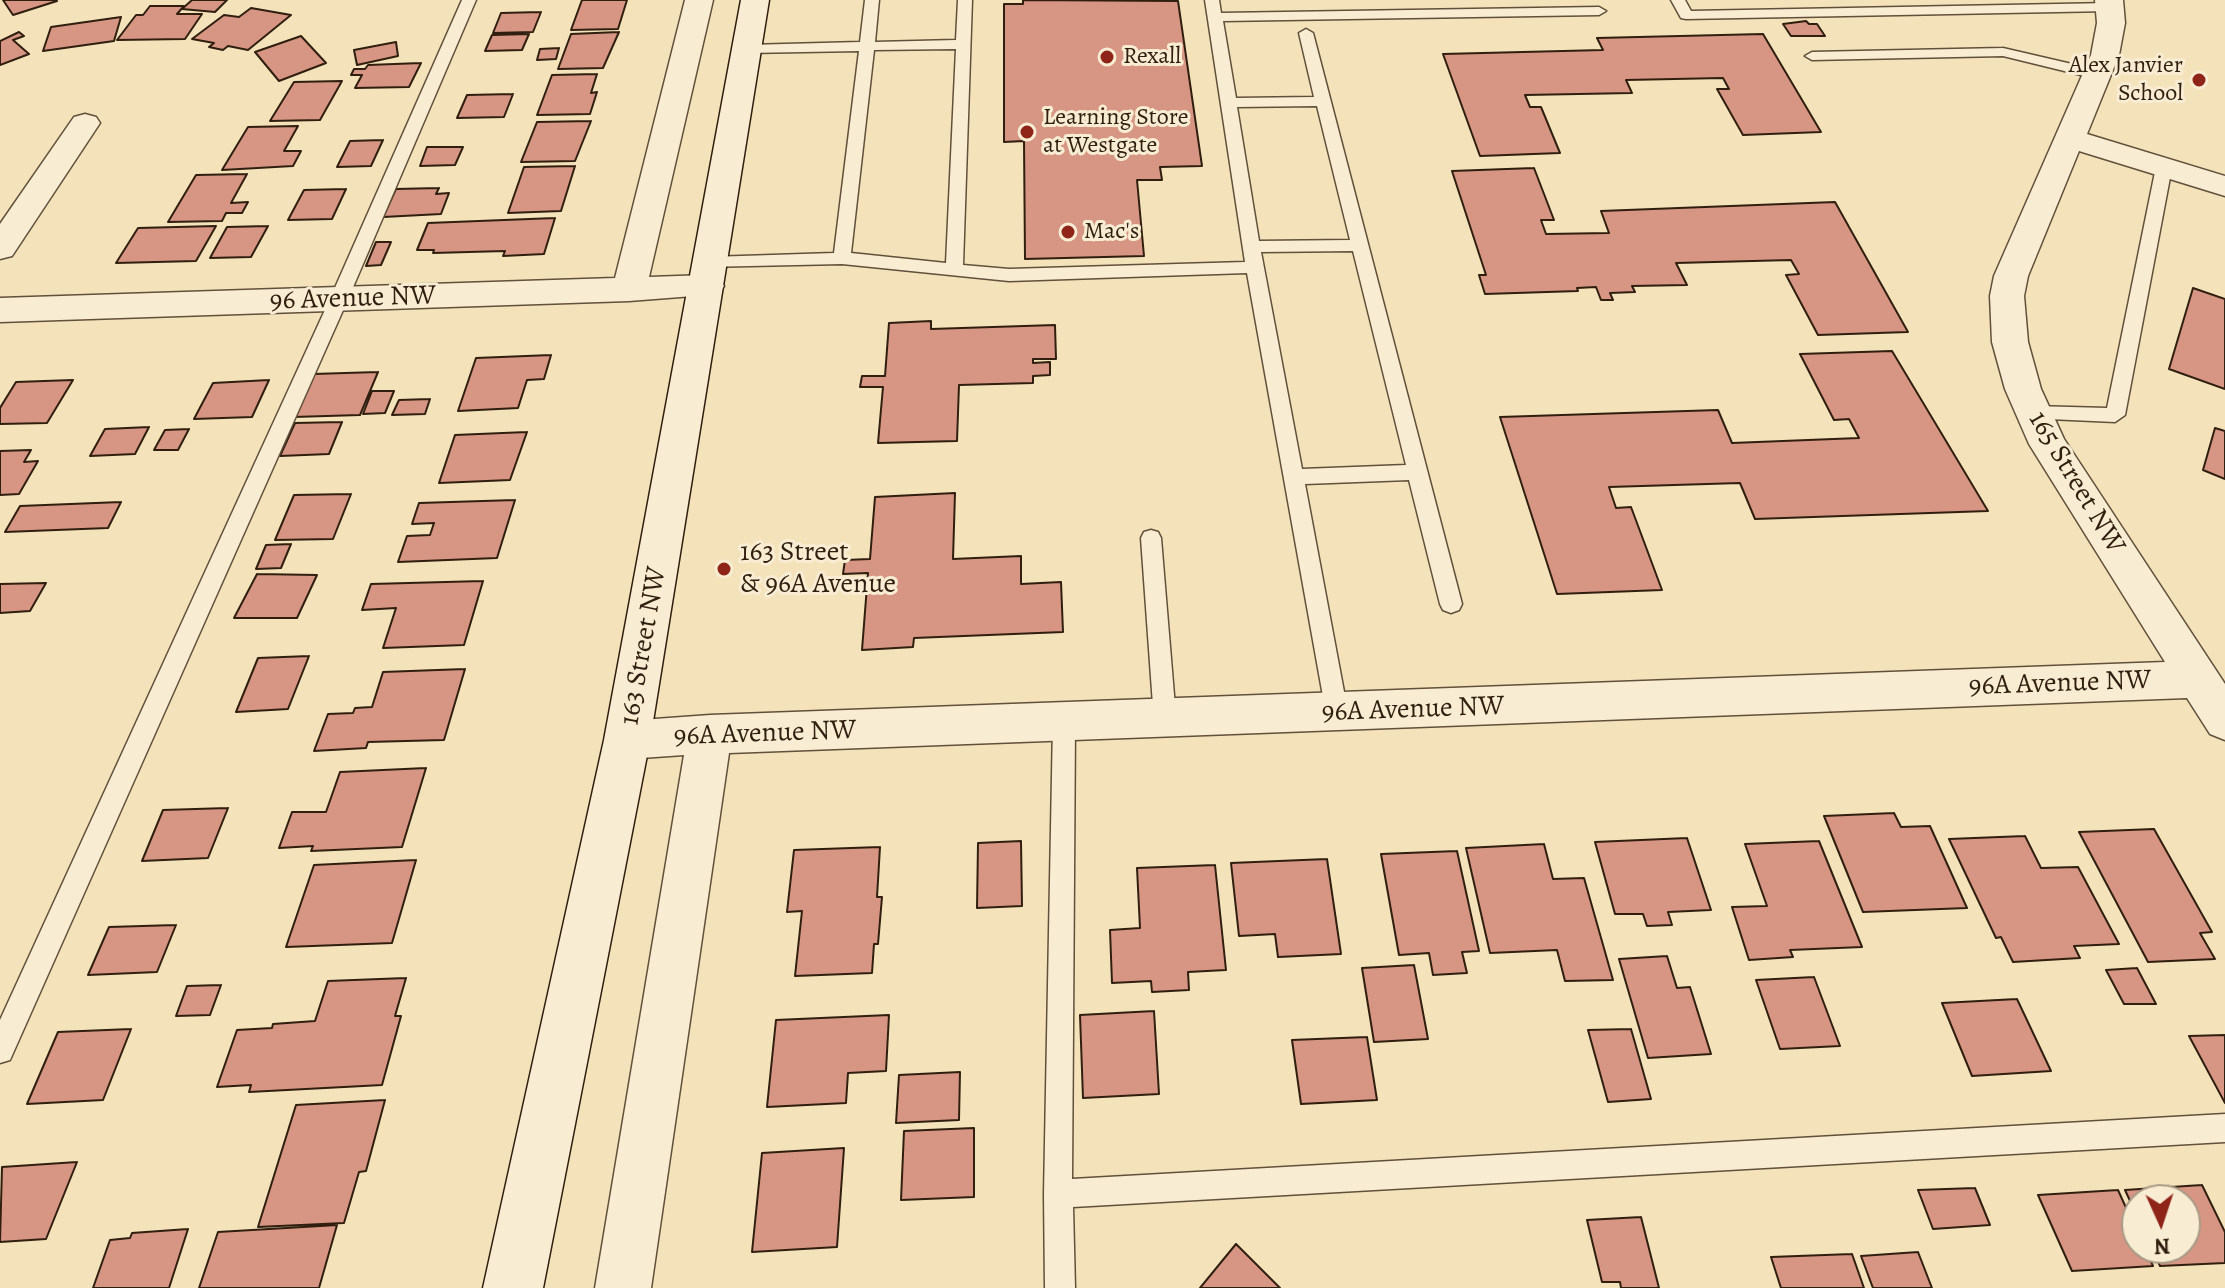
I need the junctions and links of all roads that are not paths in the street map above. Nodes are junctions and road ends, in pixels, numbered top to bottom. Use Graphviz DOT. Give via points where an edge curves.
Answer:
graph roads {
  1 [pos="469,0"];
  2 [pos="699,0"];
  3 [pos="755,0"];
  4 [pos="872,0"];
  5 [pos="965,0"];
  6 [pos="1288,0"];
  7 [pos="1678,0"];
  8 [pos="2011,3"];
  9 [pos="2110,3"];
  10 [pos="1920,4"];
  11 [pos="1560,6"];
  12 [pos="1376,7"];
  13 [pos="1464,7"];
  14 [pos="1773,7"];
  15 [pos="1214,9"];
  16 [pos="1599,11"];
  17 [pos="1291,16"];
  18 [pos="1306,33"];
  19 [pos="963,44"];
  20 [pos="867,46"];
  21 [pos="747,49"];
  22 [pos="1812,56"];
  23 [pos="2097,74"];
  24 [pos="1323,101"];
  25 [pos="1229,103"];
  26 [pos="85,123"];
  27 [pos="2068,138"];
  28 [pos="2164,167"];
  29 [pos="2225,186"];
  30 [pos="1359,245"];
  31 [pos="0,248"];
  32 [pos="1253,257"];
  33 [pos="842,258"];
  34 [pos="954,269"];
  35 [pos="708,274"];
  36 [pos="629,290"];
  37 [pos="339,299"];
  38 [pos="0,310"];
  39 [pos="2033,413"];
  40 [pos="1417,472"];
  41 [pos="1293,477"];
  42 [pos="1151,538"];
  43 [pos="1451,604"];
  44 [pos="2198,679"];
  45 [pos="1337,713"];
  46 [pos="1165,719"];
  47 [pos="2225,721"];
  48 [pos="1064,723"];
  49 [pos="710,734"];
  50 [pos="627,740"];
  51 [pos="0,1050"];
  52 [pos="2225,1128"];
  53 [pos="1058,1194"];
  54 [pos="513,1288"];
  55 [pos="623,1288"];
  56 [pos="1060,1288"];
  1 -- 37 [label="lane"];
  2 -- 36 [label="street"];
  3 -- 21 [label="main road, 163 Street NW"];
  4 -- 20 [label="lane"];
  5 -- 19 [label="lane"];
  6 -- 17 [label="lane"];
  7 -- 14 [label="lane" via="1686,15"];
  8 -- 9 [label="lane"];
  8 -- 10 [label="lane"];
  9 -- 23 [label="street, 165 Street NW" via="2109,39"];
  10 -- 14 [label="lane"];
  11 -- 13 [label="lane"];
  11 -- 16 [label="lane"];
  12 -- 13 [label="lane"];
  12 -- 17 [label="lane"];
  15 -- 17 [label="lane"];
  15 -- 25 [label="lane"];
  18 -- 24 [label="lane"];
  19 -- 20 [label="lane"];
  19 -- 34 [label="lane"];
  20 -- 21 [label="lane"];
  20 -- 33 [label="lane"];
  21 -- 35 [label="main road, 163 Street NW"];
  22 -- 23 [label="lane" via="2003,52"];
  23 -- 27 [label="street, 165 Street NW"];
  24 -- 25 [label="lane"];
  24 -- 30 [label="lane"];
  25 -- 32 [label="lane"];
  26 -- 31 [label="street"];
  27 -- 28 [label="street"];
  27 -- 39 [label="street, 165 Street NW" via="2007,296 2010,342"];
  28 -- 29 [label="street"];
  28 -- 39 [label="lane" via="2115,415"];
  30 -- 32 [label="lane"];
  30 -- 40 [label="lane"];
  32 -- 34 [label="lane" via="1009,275"];
  32 -- 41 [label="lane"];
  33 -- 34 [label="lane"];
  33 -- 35 [label="lane"];
  35 -- 36 [label="street, 96 Avenue NW"];
  35 -- 50 [label="main road, 163 Street NW"];
  36 -- 37 [label="street, 96 Avenue NW"];
  37 -- 38 [label="street, 96 Avenue NW"];
  37 -- 51 [label="lane"];
  39 -- 44 [label="street, 165 Street NW"];
  40 -- 41 [label="lane"];
  40 -- 43 [label="lane"];
  41 -- 45 [label="lane"];
  42 -- 46 [label="lane"];
  44 -- 45 [label="street, 96A Avenue NW"];
  44 -- 47 [label="street, 165 Street NW"];
  45 -- 46 [label="street, 96A Avenue NW"];
  46 -- 48 [label="street, 96A Avenue NW"];
  48 -- 49 [label="street, 96A Avenue NW"];
  48 -- 53 [label="lane"];
  49 -- 50 [label="street, 96A Avenue NW"];
  49 -- 55 [label="street"];
  50 -- 54 [label="main road, 163 Street NW"];
  52 -- 53 [label="lane"];
  53 -- 56 [label="lane"];
}
